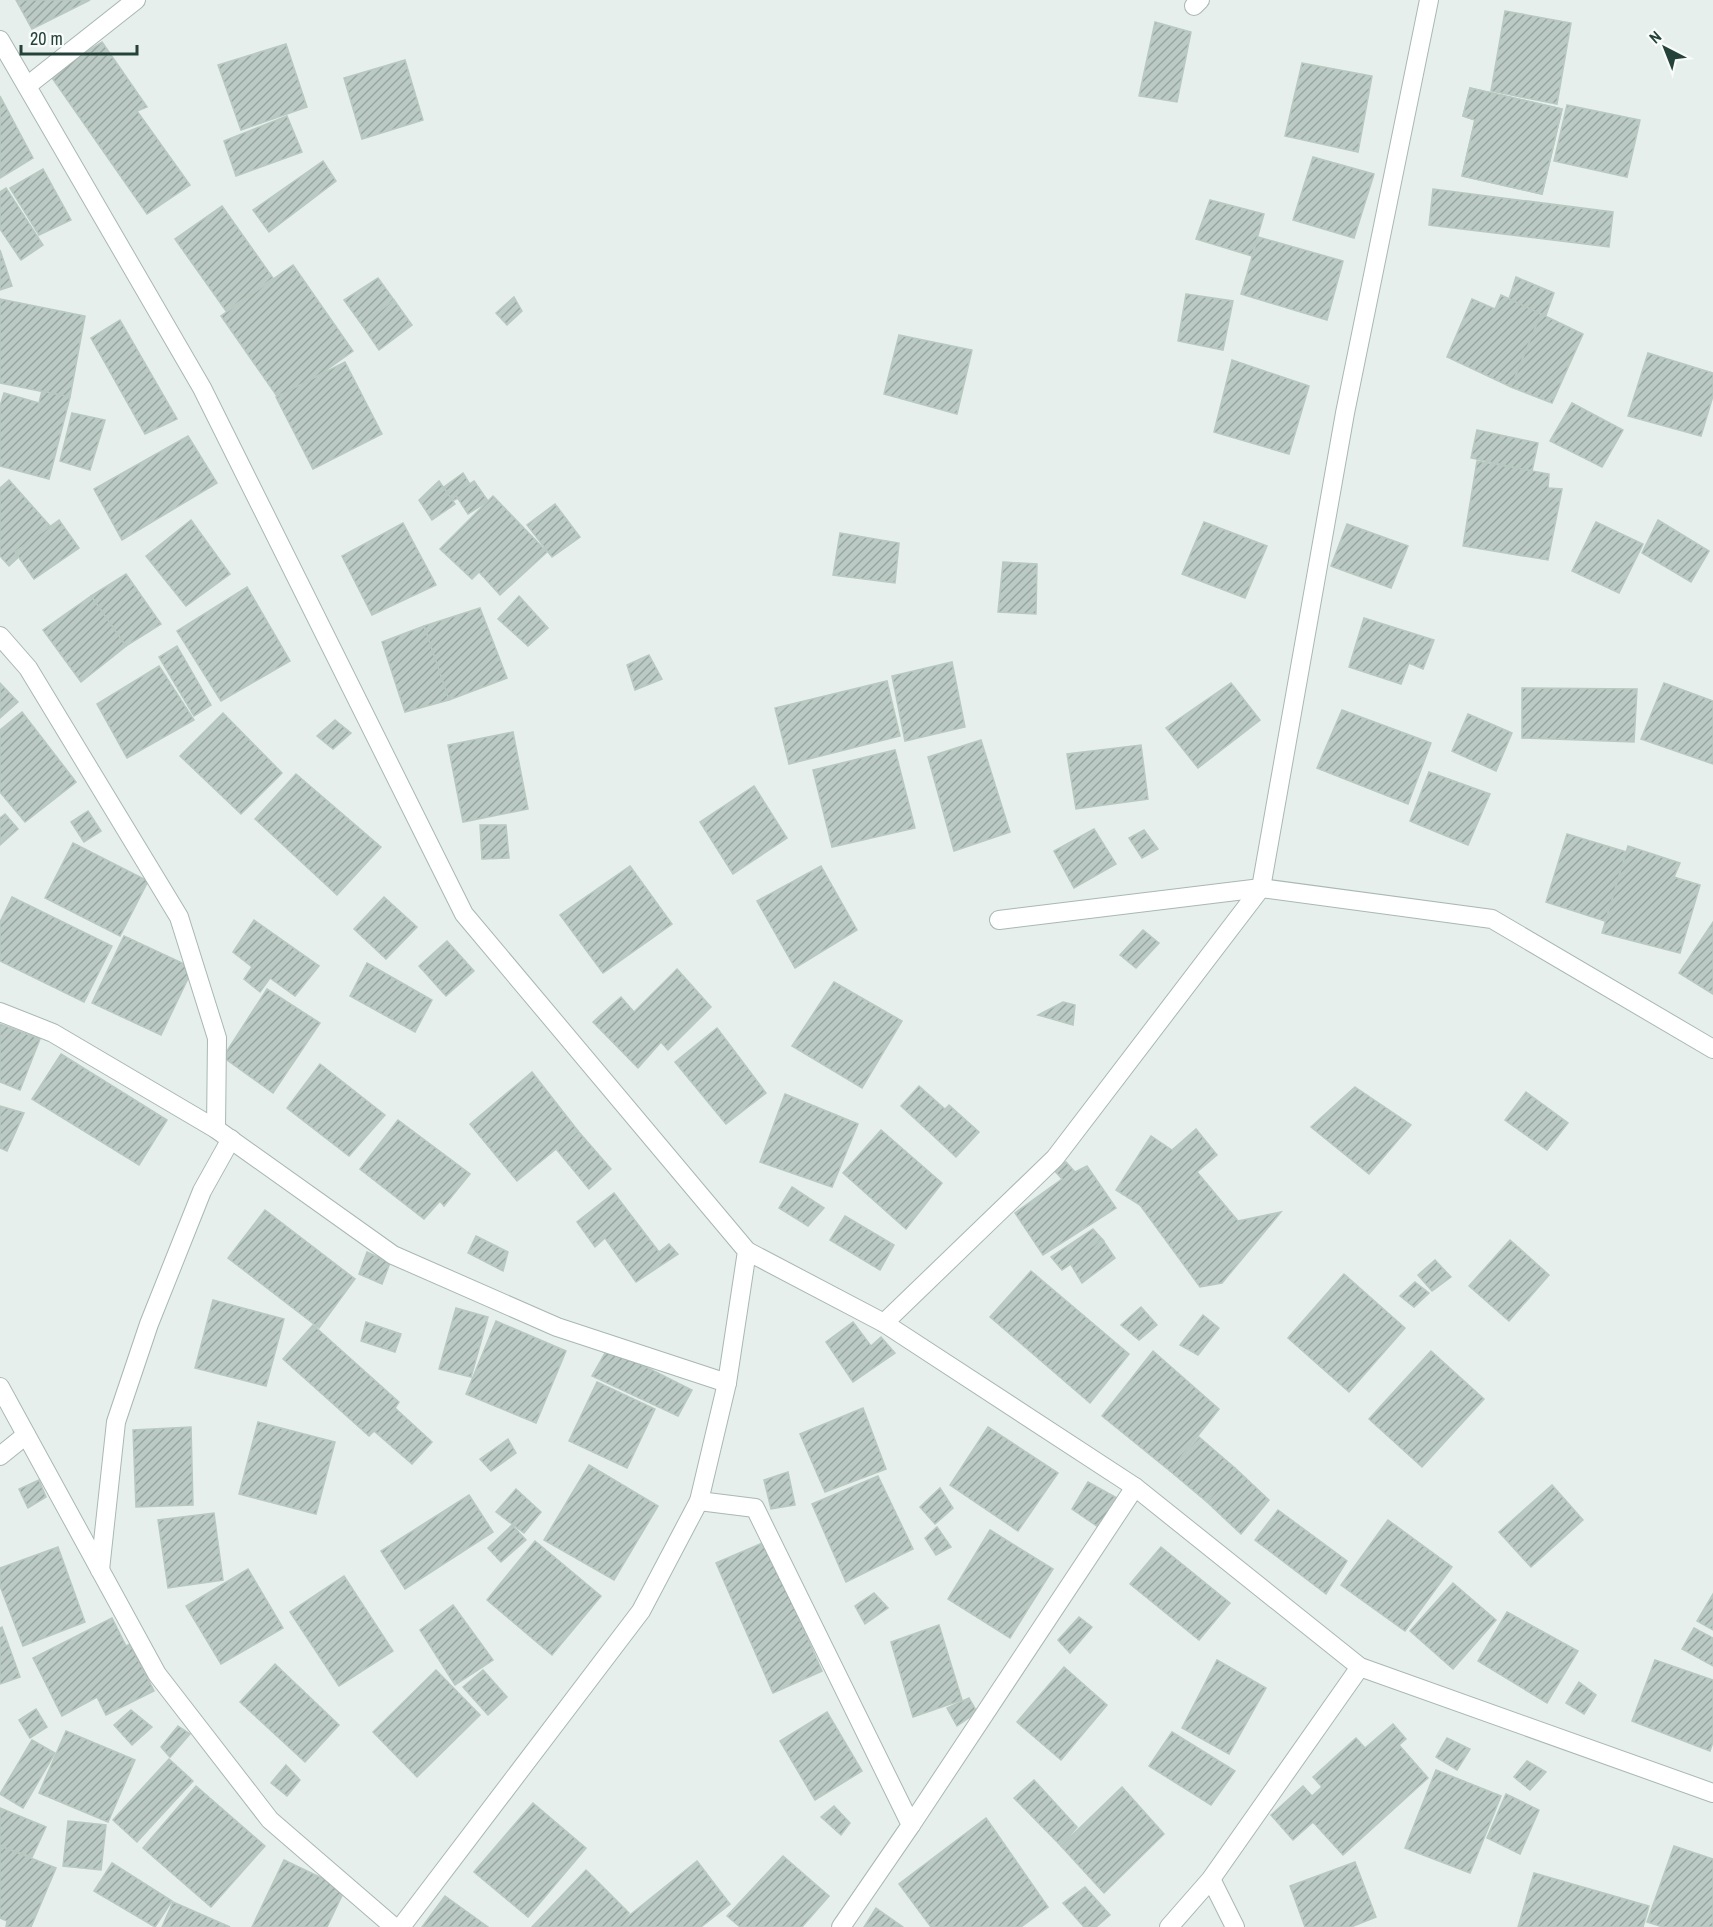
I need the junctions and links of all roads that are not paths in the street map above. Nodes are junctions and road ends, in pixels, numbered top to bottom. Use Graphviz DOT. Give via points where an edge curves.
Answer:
graph roads {
  1 [pos="136,0"];
  2 [pos="1429,0"];
  3 [pos="0,40"];
  4 [pos="27,86"];
  5 [pos="0,636"];
  6 [pos="1261,888"];
  7 [pos="999,920"];
  8 [pos="0,1012"];
  9 [pos="1713,1049"];
  10 [pos="223,1134"];
  11 [pos="747,1251"];
  12 [pos="884,1323"];
  13 [pos="727,1383"];
  14 [pos="0,1388"];
  15 [pos="26,1435"];
  16 [pos="0,1456"];
  17 [pos="1136,1487"];
  18 [pos="699,1501"];
  19 [pos="100,1570"];
  20 [pos="1360,1667"];
  21 [pos="1713,1793"];
  22 [pos="911,1826"];
  23 [pos="1211,1879"];
  24 [pos="394,1927"];
  25 [pos="401,1927"];
  26 [pos="841,1927"];
  27 [pos="1168,1927"];
  28 [pos="1235,1927"];
  1 -- 4 [label="street"];
  2 -- 6 [label="street" via="1344,413"];
  3 -- 4 [label="street"];
  4 -- 11 [label="street" via="202,387 464,914"];
  5 -- 10 [label="street" via="28,668 179,917 217,1038"];
  6 -- 7 [label="street"];
  6 -- 9 [label="street" via="1492,920"];
  6 -- 12 [label="street" via="1055,1158"];
  8 -- 10 [label="street" via="53,1033"];
  10 -- 13 [label="street" via="393,1255 557,1327"];
  10 -- 19 [label="street" via="149,1324 116,1422"];
  11 -- 12 [label="street"];
  11 -- 13 [label="street"];
  12 -- 17 [label="street"];
  13 -- 18 [label="street"];
  14 -- 15 [label="street"];
  15 -- 16 [label="street"];
  15 -- 19 [label="street"];
  17 -- 20 [label="street"];
  17 -- 22 [label="street"];
  18 -- 22 [label="street" via="755,1509"];
  18 -- 25 [label="street" via="641,1611"];
  19 -- 24 [label="street" via="157,1674 270,1820"];
  20 -- 21 [label="street"];
  20 -- 23 [label="street"];
  22 -- 26 [label="street"];
  23 -- 27 [label="street"];
  23 -- 28 [label="street"];
}
